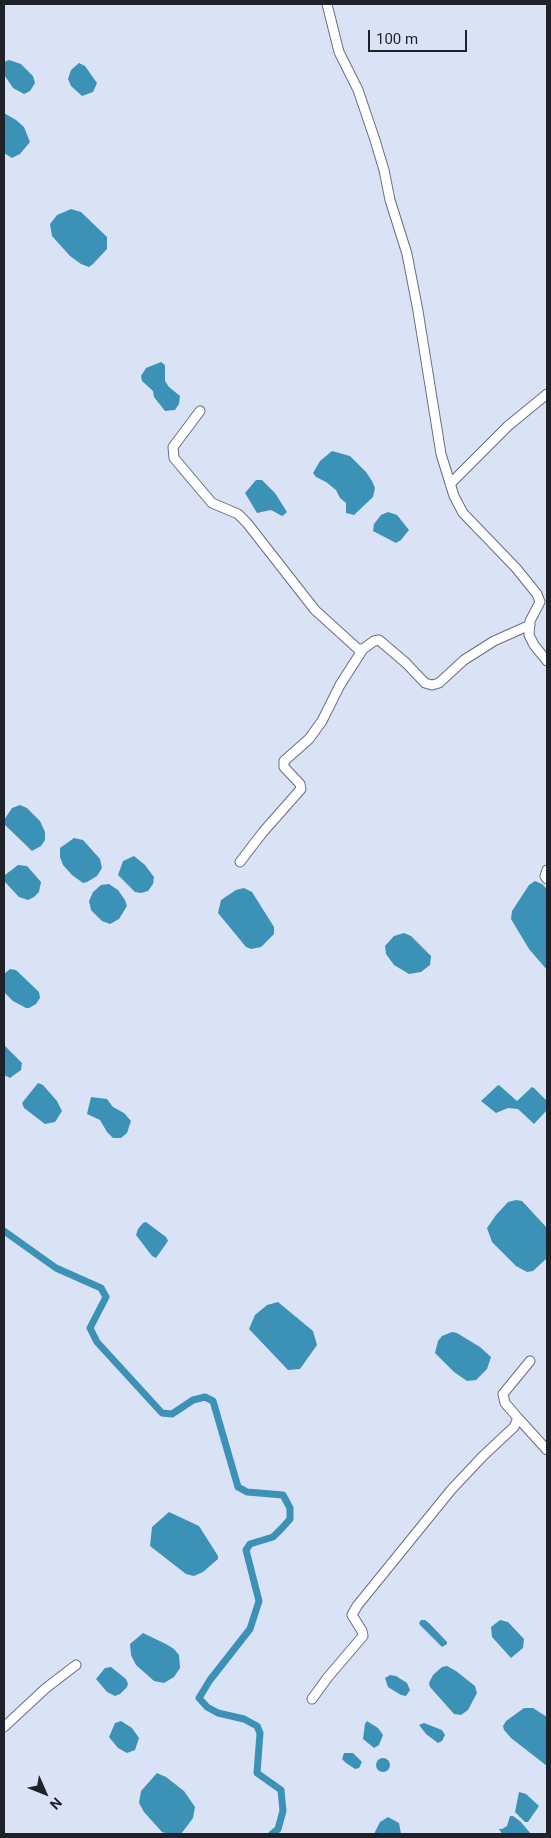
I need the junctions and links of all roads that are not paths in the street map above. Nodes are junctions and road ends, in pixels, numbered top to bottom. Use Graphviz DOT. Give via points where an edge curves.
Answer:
graph roads {
  1 [pos="327,4"];
  2 [pos="547,394"];
  3 [pos="200,412"];
  4 [pos="450,484"];
  5 [pos="530,625"];
  6 [pos="363,649"];
  7 [pos="547,661"];
  8 [pos="240,862"];
  9 [pos="547,870"];
  10 [pos="547,878"];
  11 [pos="530,1361"];
  12 [pos="518,1418"];
  13 [pos="547,1450"];
  14 [pos="76,1665"];
  15 [pos="312,1699"];
  16 [pos="4,1726"];
  1 -- 4 [label="street" via="339,52 358,90 375,140 407,254 441,454"];
  2 -- 4 [label="street" via="508,426"];
  3 -- 6 [label="street" via="173,446 174,458 212,503 238,514 247,523 315,610 358,649"];
  4 -- 5 [label="street" via="463,513 537,594 540,602"];
  5 -- 6 [label="street" via="494,641 432,685 425,683 379,640"];
  5 -- 7 [label="street" via="529,635"];
  6 -- 8 [label="street" via="322,721 301,747 284,761 284,767 301,789"];
  9 -- 10 [label="street"];
  11 -- 12 [label="street" via="503,1394 505,1403"];
  12 -- 13 [label="street"];
  12 -- 15 [label="street" via="514,1427 451,1490 358,1606 352,1616 363,1636"];
  14 -- 16 [label="street"];
}
